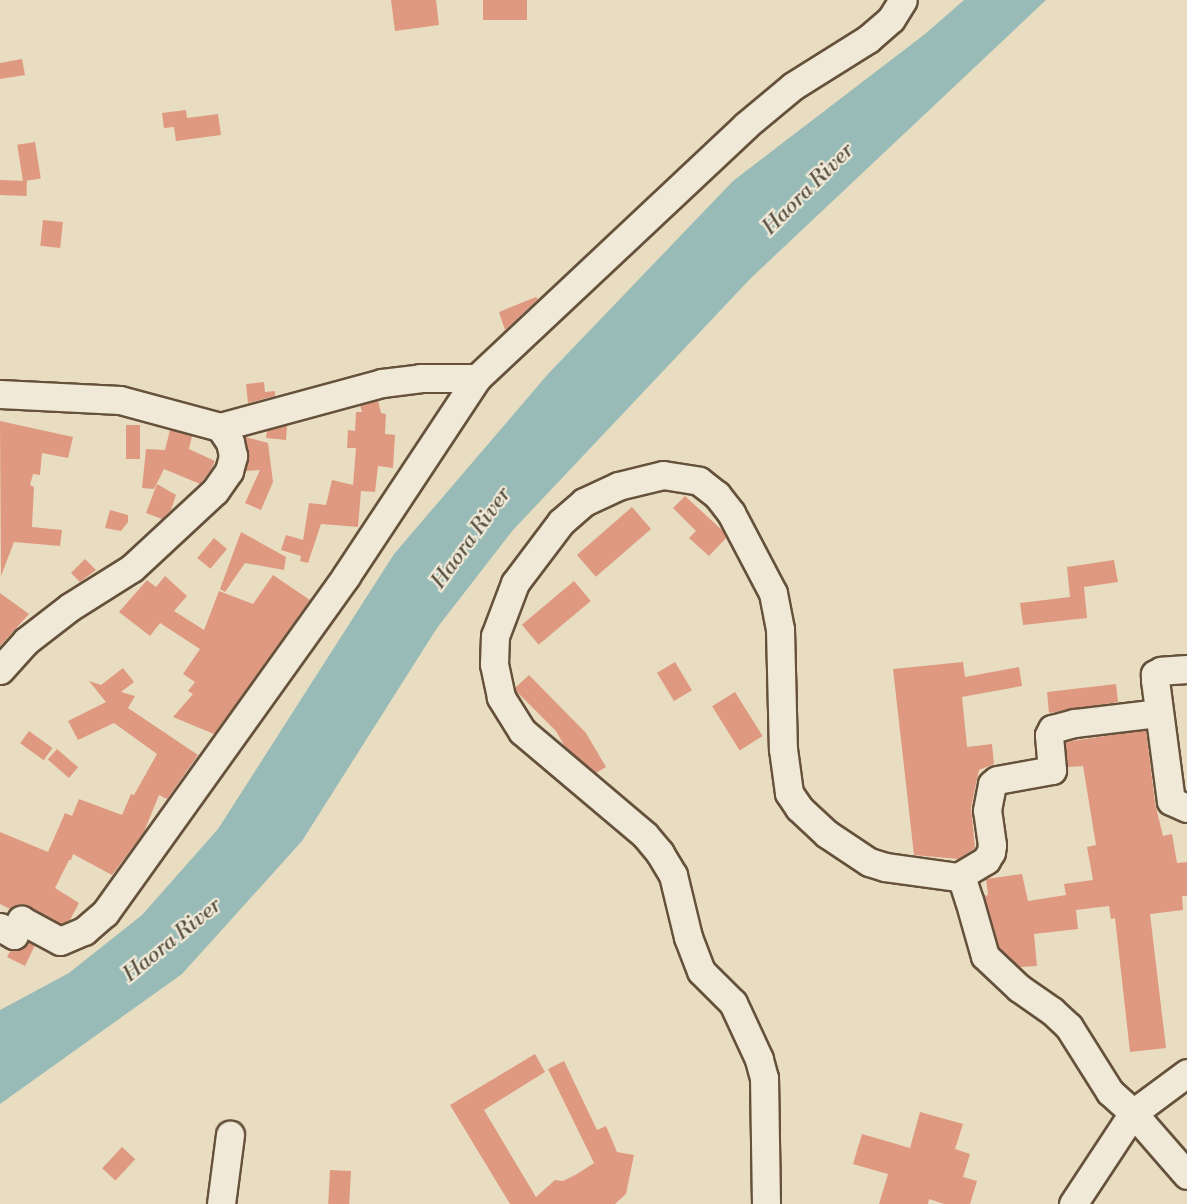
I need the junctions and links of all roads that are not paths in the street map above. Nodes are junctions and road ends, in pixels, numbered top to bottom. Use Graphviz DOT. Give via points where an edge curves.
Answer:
graph roads {
  1 [pos="903,0"];
  2 [pos="477,378"];
  3 [pos="0,394"];
  4 [pos="220,427"];
  5 [pos="1187,669"];
  6 [pos="0,670"];
  7 [pos="1158,713"];
  8 [pos="1187,808"];
  9 [pos="958,877"];
  10 [pos="0,927"];
  11 [pos="1187,1073"];
  12 [pos="1133,1113"];
  13 [pos="230,1135"];
  14 [pos="1187,1175"];
  15 [pos="221,1204"];
  16 [pos="766,1204"];
  17 [pos="1073,1204"];
  1 -- 2 [label="street" via="891,19 868,39 793,86 745,126"];
  2 -- 4 [label="street" via="382,383"];
  2 -- 10 [label="street" via="346,576 105,912 84,931 60,941 21,920 14,935"];
  3 -- 4 [label="street" via="120,400"];
  4 -- 6 [label="street" via="233,456 229,471 215,491 132,568 26,641"];
  5 -- 7 [label="street" via="1161,670 1155,674"];
  7 -- 8 [label="street" via="1171,801"];
  7 -- 9 [label="street" via="1052,729 1052,770 992,784 987,810 991,852 986,860"];
  9 -- 12 [label="street" via="963,882 985,956 1069,1027 1110,1092"];
  9 -- 16 [label="street" via="868,862 827,834 789,793 783,749 780,629 773,593 731,513 717,495 699,481 663,475 618,486 584,502 561,522 515,583 495,636 494,664 501,697 522,731 645,835 673,876 701,971 733,1004 759,1059 764,1078"];
  11 -- 12 [label="street"];
  12 -- 14 [label="street"];
  12 -- 17 [label="street"];
  13 -- 15 [label="street"];
}
